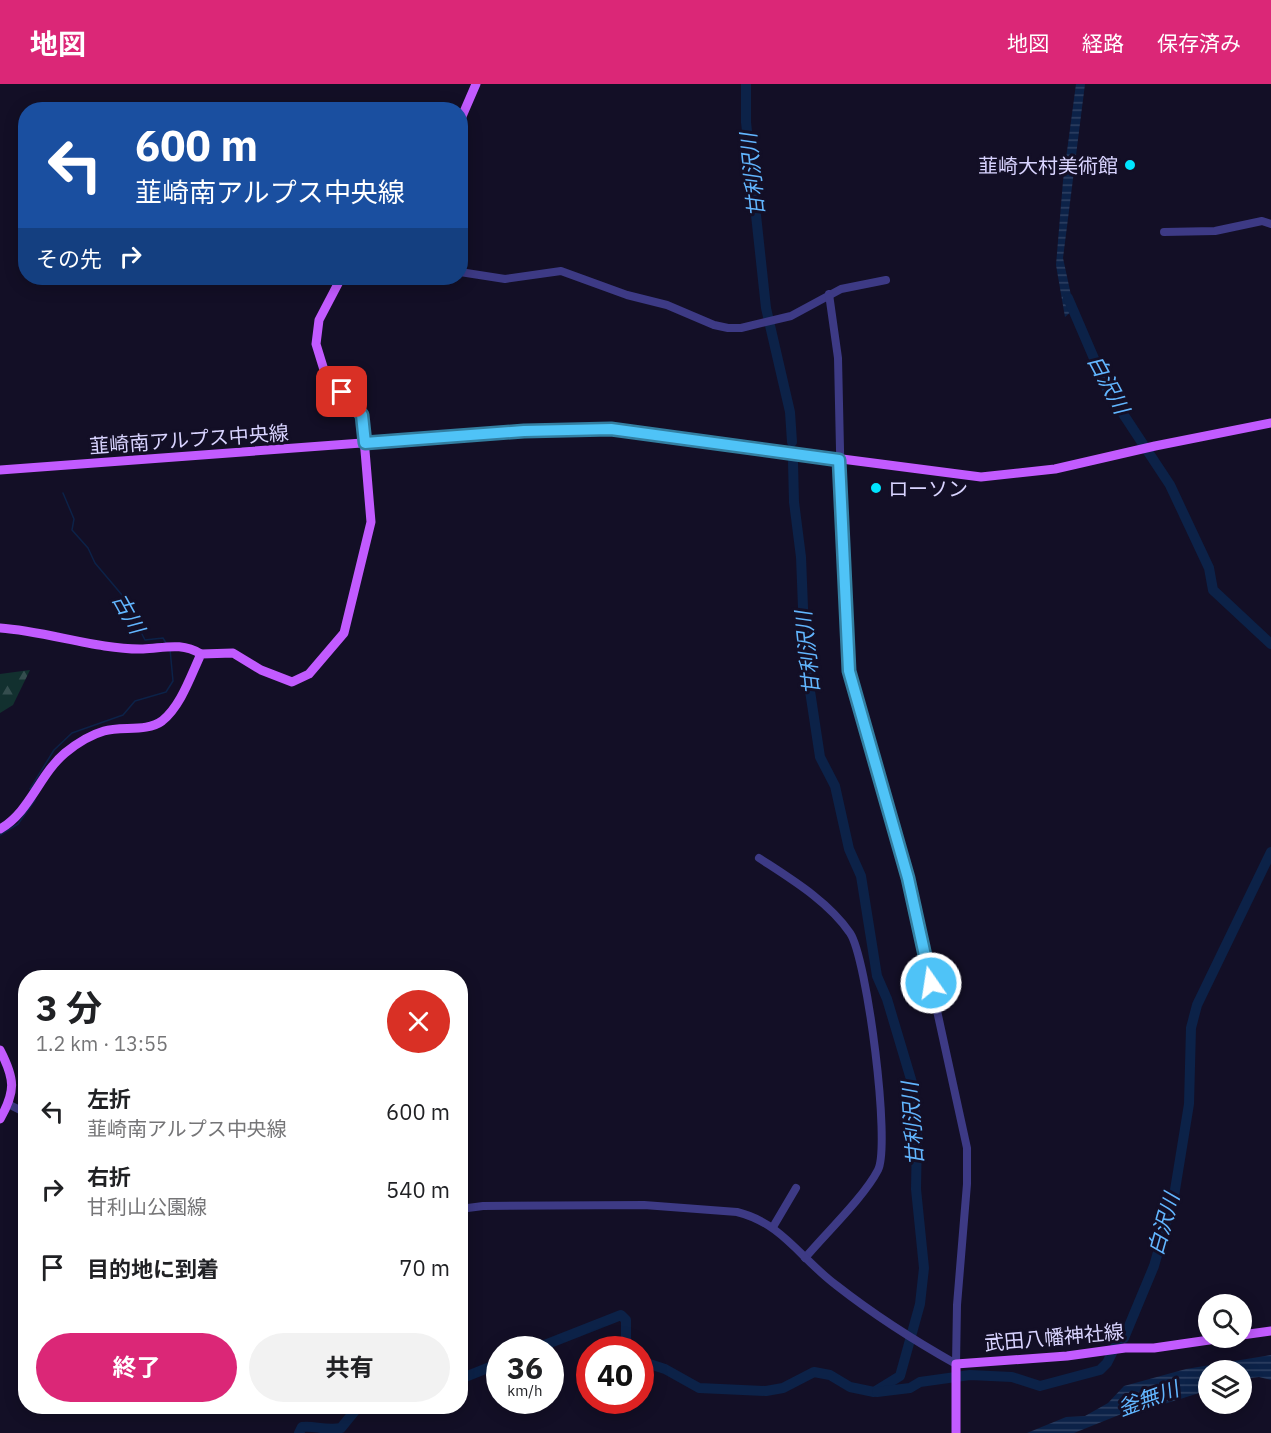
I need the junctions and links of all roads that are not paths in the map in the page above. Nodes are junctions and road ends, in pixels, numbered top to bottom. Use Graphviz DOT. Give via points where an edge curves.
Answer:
graph roads {
  1 [pos="476,84"];
  2 [pos="468,103"];
  3 [pos="1271,224"];
  4 [pos="1164,232"];
  5 [pos="468,273"];
  6 [pos="886,280"];
  7 [pos="337,285"];
  8 [pos="829,294"];
  9 [pos="1271,423"];
  10 [pos="365,443"];
  11 [pos="839,460"];
  12 [pos="0,470"];
  13 [pos="0,628"];
  14 [pos="201,654"];
  15 [pos="0,829"];
  16 [pos="759,858"];
  17 [pos="0,1050"];
  18 [pos="8,1104"];
  19 [pos="18,1109"];
  20 [pos="0,1119"];
  21 [pos="796,1188"];
  22 [pos="468,1208"];
  23 [pos="773,1227"];
  24 [pos="805,1258"];
  25 [pos="1271,1331"];
  26 [pos="1252,1334"];
  27 [pos="1198,1342"];
  28 [pos="956,1368"];
  29 [pos="956,1433"];
  1 -- 2 [label="main road"];
  3 -- 4 [label="street" via="1262,221 1215,231"];
  5 -- 8 [label="street" via="505,279 561,271 627,295 668,304 714,325 741,328 791,316"];
  6 -- 8 [label="street"];
  7 -- 10 [label="main road" via="319,320 316,344 324,370 362,415"];
  8 -- 11 [label="street" via="838,358"];
  9 -- 11 [label="main road, 韮崎南アルプス中央線" via="1055,469 981,477"];
  10 -- 11 [label="main road, 韮崎南アルプス中央線" via="611,429"];
  10 -- 12 [label="main road, 韮崎南アルプス中央線"];
  10 -- 14 [label="main road" via="371,522 344,633 309,674 292,682 233,653"];
  11 -- 28 [label="street" via="849,671 908,878 967,1148"];
  13 -- 14 [label="main road" via="26,629 127,648 178,645"];
  14 -- 15 [label="main road" via="175,705 160,722 105,731 76,745 52,766 16,819"];
  16 -- 24 [label="street" via="821,902 850,933 858,950 873,1028 881,1159 869,1182"];
  17 -- 18 [label="main road" via="13,1078"];
  18 -- 19 [label="street"];
  18 -- 20 [label="main road"];
  21 -- 23 [label="street"];
  22 -- 23 [label="street" via="644,1205 737,1212"];
  23 -- 24 [label="street"];
  24 -- 28 [label="street" via="837,1287"];
  25 -- 26 [label="main road"];
  27 -- 28 [label="main road, 武田八幡神社線"];
  28 -- 29 [label="main road"];
}
